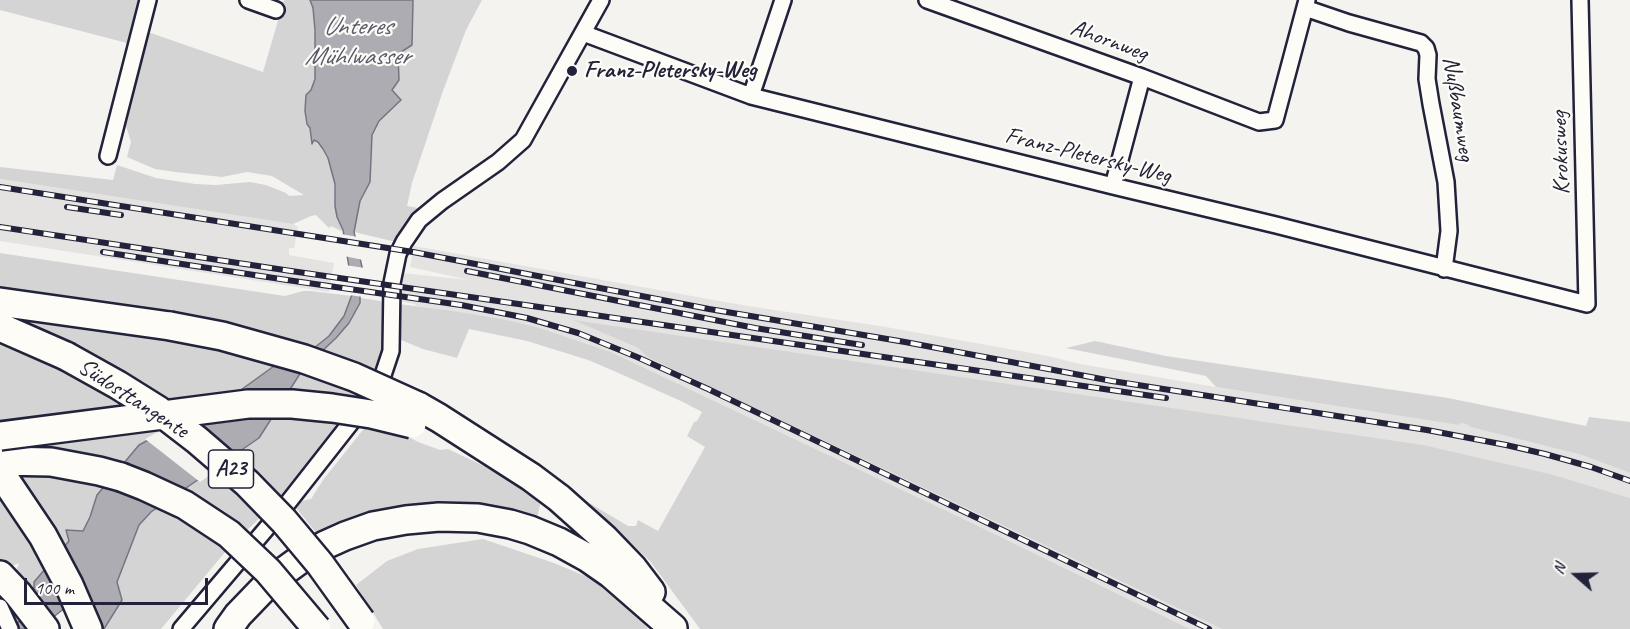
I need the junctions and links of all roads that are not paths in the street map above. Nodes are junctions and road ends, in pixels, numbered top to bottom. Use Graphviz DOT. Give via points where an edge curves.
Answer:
graph roads {
  1 [pos="148,0"];
  2 [pos="248,0"];
  3 [pos="602,0"];
  4 [pos="783,0"];
  5 [pos="927,0"];
  6 [pos="1580,0"];
  7 [pos="1306,4"];
  8 [pos="276,10"];
  9 [pos="584,33"];
  10 [pos="1142,77"];
  11 [pos="751,96"];
  12 [pos="108,156"];
  13 [pos="1113,186"];
  14 [pos="1444,269"];
  15 [pos="0,302"];
  16 [pos="1587,304"];
  17 [pos="0,327"];
  18 [pos="0,344"];
  19 [pos="62,363"];
  20 [pos="415,415"];
  21 [pos="0,436"];
  22 [pos="0,461"];
  23 [pos="0,472"];
  24 [pos="0,576"];
  25 [pos="0,607"];
  26 [pos="359,626"];
  27 [pos="10,629"];
  28 [pos="45,629"];
  29 [pos="88,629"];
  30 [pos="181,629"];
  31 [pos="228,629"];
  32 [pos="317,629"];
  33 [pos="674,629"];
  1 -- 12 [label="street"];
  2 -- 8 [label="street"];
  3 -- 9 [label="street"];
  4 -- 11 [label="street"];
  5 -- 10 [label="street, Ahornweg"];
  6 -- 16 [label="street, Krokusweg"];
  7 -- 10 [label="street, Ahornweg" via="1275,120 1259,122"];
  7 -- 14 [label="street, Nußbaumweg" via="1349,24 1421,43 1426,48 1427,79 1446,182 1449,231"];
  9 -- 11 [label="street, Franz-Pletersky-Weg"];
  9 -- 30 [label="street" via="523,140 419,219 398,254 392,283 392,351 372,397"];
  10 -- 13 [label="street"];
  11 -- 13 [label="street, Franz-Pletersky-Weg"];
  13 -- 14 [label="street, Franz-Pletersky-Weg"];
  14 -- 16 [label="street, Franz-Pletersky-Weg"];
  15 -- 20 [label="highway, bridge" via="222,336 354,377"];
  17 -- 19 [label="highway, Südosttangente / A23"];
  18 -- 19 [label="highway, Südosttangente / A23"];
  19 -- 26 [label="highway, Südosttangente / A23, bridge" via="118,385 197,440 247,483 320,564"];
  20 -- 21 [label="highway, bridge" via="248,404"];
  20 -- 33 [label="highway" via="485,448 545,488 599,532 640,578"];
  22 -- 32 [label="highway, bridge" via="51,462 99,471 185,505 251,554"];
  23 -- 29 [label="highway" via="43,536"];
  24 -- 28 [label="highway"];
  25 -- 27 [label="street"];
  31 -- 33 [label="highway" via="270,583 305,556 373,526 439,517 478,518 541,534 611,574"];
}
